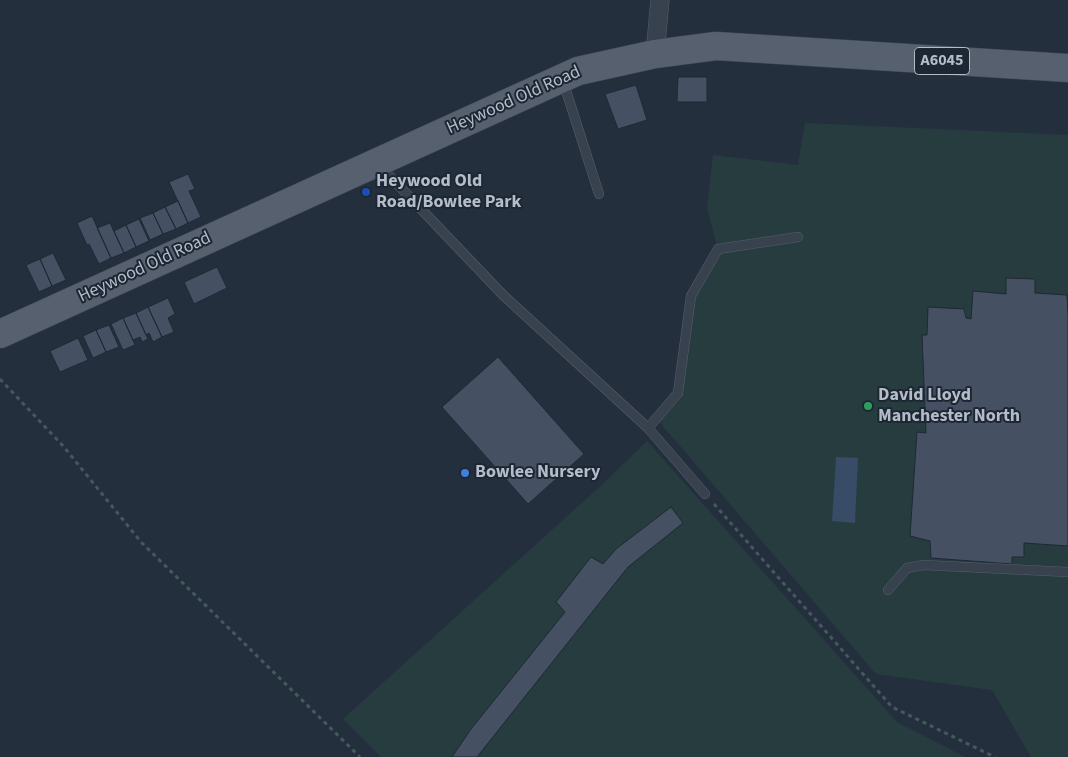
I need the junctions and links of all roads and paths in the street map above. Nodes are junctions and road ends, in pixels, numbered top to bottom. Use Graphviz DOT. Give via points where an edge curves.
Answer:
graph roads {
  1 [pos="660,0"];
  2 [pos="656,54"];
  3 [pos="1068,68"];
  4 [pos="562,78"];
  5 [pos="377,162"];
  6 [pos="599,194"];
  7 [pos="798,236"];
  8 [pos="0,334"];
  9 [pos="0,379"];
  10 [pos="648,428"];
  11 [pos="705,494"];
  12 [pos="1068,572"];
  13 [pos="888,590"];
  14 [pos="360,757"];
  15 [pos="995,757"];
  1 -- 2 [label="street"];
  2 -- 3 [label="main road, Heywood Old Road / A6045" via="716,46"];
  2 -- 4 [label="main road, Heywood Old Road / A6045" via="578,71"];
  4 -- 5 [label="main road, Heywood Old Road / A6045"];
  4 -- 6 [label="lane"];
  5 -- 8 [label="main road, Heywood Old Road / A6045"];
  5 -- 10 [label="lane" via="503,295"];
  7 -- 10 [label="lane" via="718,249 691,296 678,393"];
  9 -- 14 [label="path" via="64,447 141,542"];
  10 -- 11 [label="lane"];
  11 -- 15 [label="path" via="892,707"];
  12 -- 13 [label="lane" via="923,565 907,568"];
}
